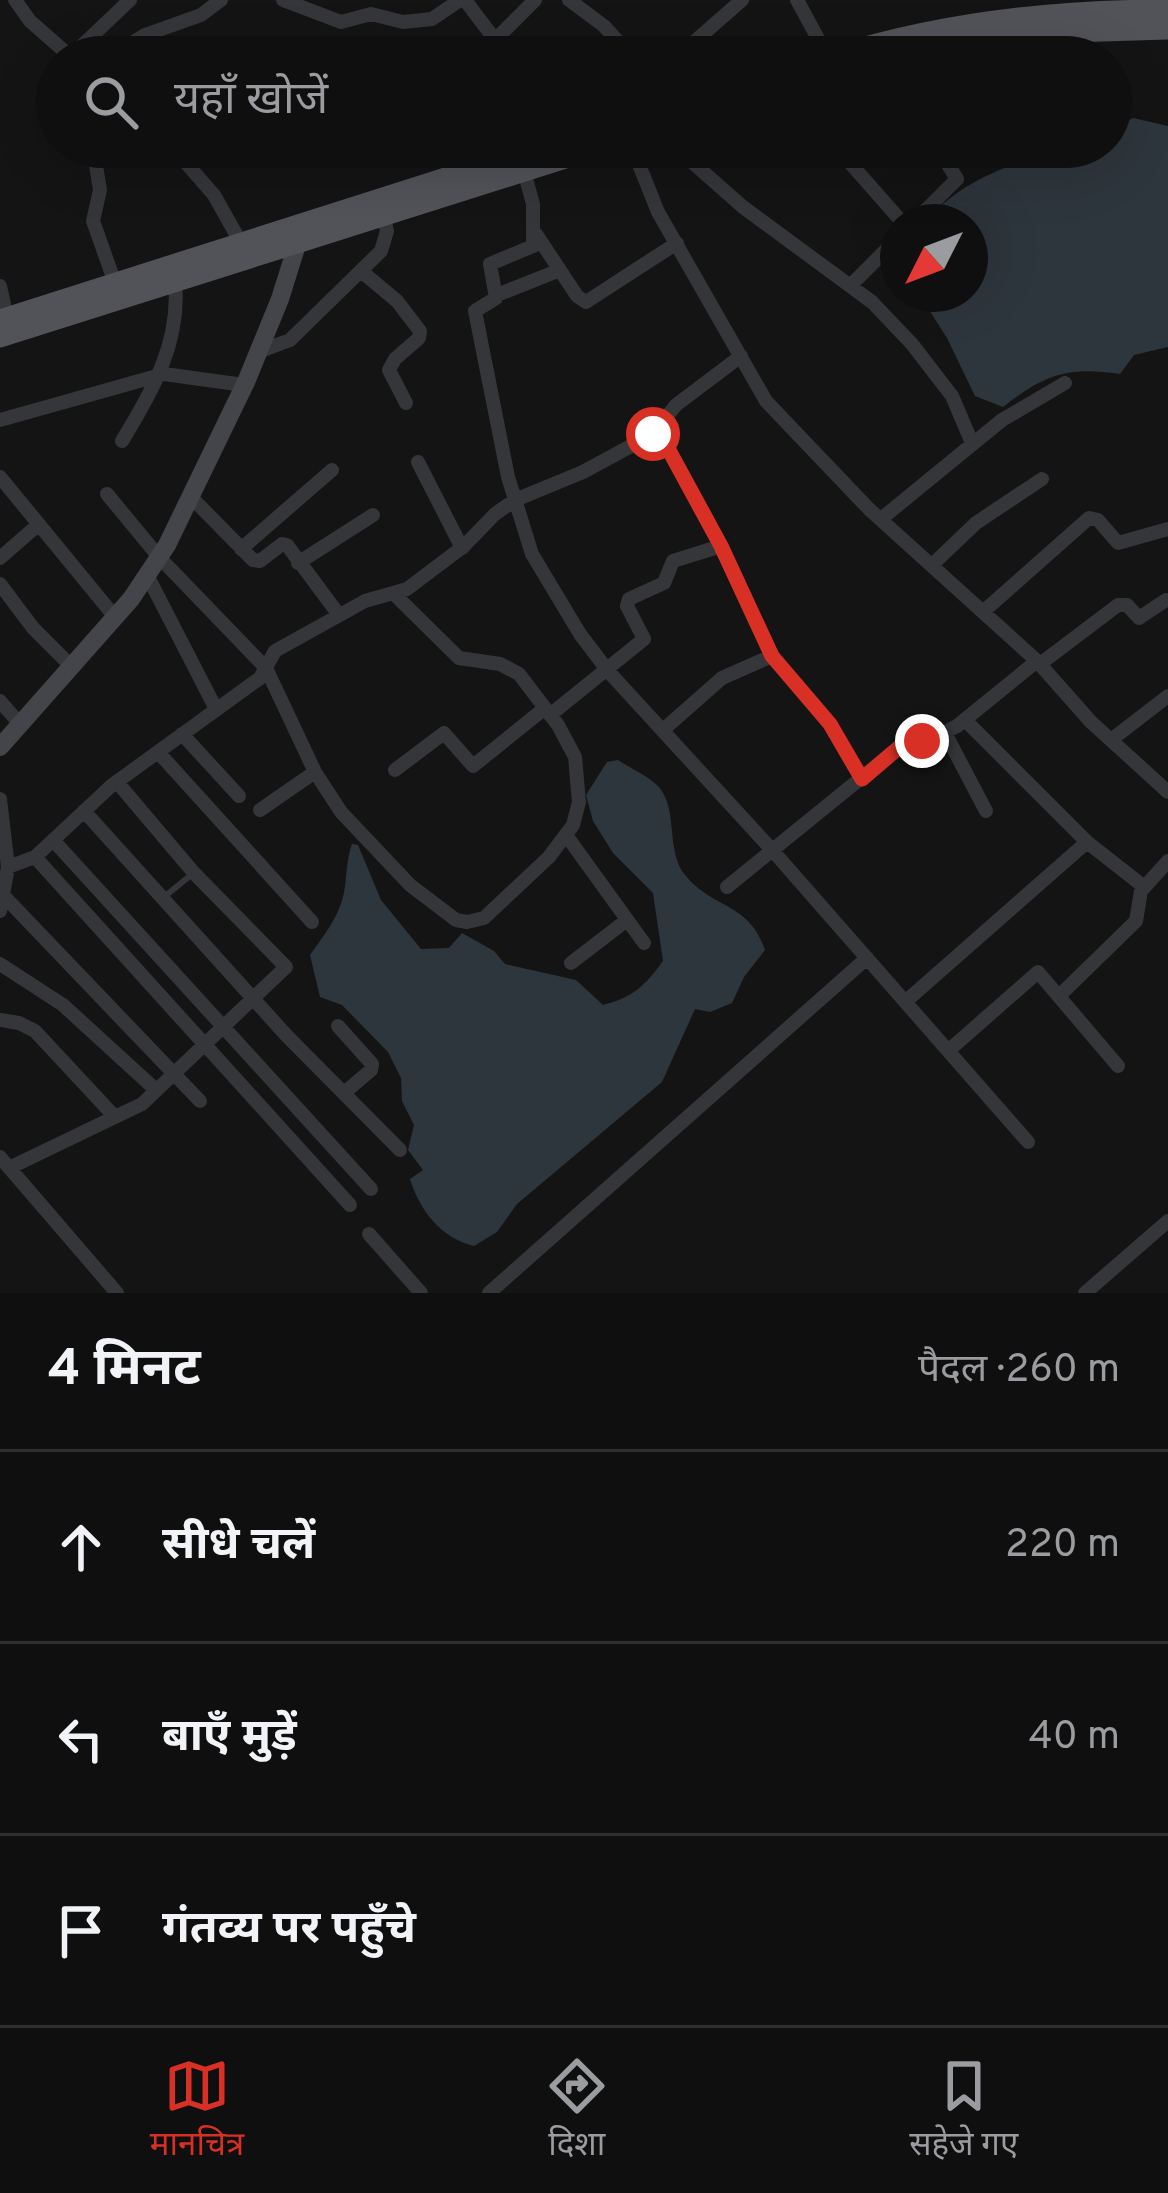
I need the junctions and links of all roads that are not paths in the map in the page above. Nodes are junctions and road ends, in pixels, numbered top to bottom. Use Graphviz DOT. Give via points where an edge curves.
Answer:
graph roads {
  1 [pos="15,0"];
  2 [pos="130,0"];
  3 [pos="220,0"];
  4 [pos="283,0"];
  5 [pos="463,0"];
  6 [pos="536,0"];
  7 [pos="569,0"];
  8 [pos="742,0"];
  9 [pos="797,0"];
  10 [pos="1168,10"];
  11 [pos="1083,15"];
  12 [pos="1168,29"];
  13 [pos="48,36"];
  14 [pos="93,36"];
  15 [pos="143,36"];
  16 [pos="492,36"];
  17 [pos="499,36"];
  18 [pos="613,36"];
  19 [pos="701,36"];
  20 [pos="818,36"];
  21 [pos="912,36"];
  22 [pos="1019,36"];
  23 [pos="96,168"];
  24 [pos="190,168"];
  25 [pos="504,168"];
  26 [pos="509,168"];
  27 [pos="523,168"];
  28 [pos="640,168"];
  29 [pos="698,168"];
  30 [pos="854,168"];
  31 [pos="950,168"];
  32 [pos="886,204"];
  33 [pos="932,204"];
  34 [pos="384,218"];
  35 [pos="305,223"];
  36 [pos="533,230"];
  37 [pos="241,243"];
  38 [pos="677,243"];
  39 [pos="295,245"];
  40 [pos="880,256"];
  41 [pos="560,270"];
  42 [pos="361,271"];
  43 [pos="175,282"];
  44 [pos="115,283"];
  45 [pos="0,286"];
  46 [pos="850,286"];
  47 [pos="496,295"];
  48 [pos="2,325"];
  49 [pos="258,352"];
  50 [pos="741,356"];
  51 [pos="162,375"];
  52 [pos="1065,383"];
  53 [pos="244,385"];
  54 [pos="406,403"];
  55 [pos="0,420"];
  56 [pos="658,430"];
  57 [pos="122,441"];
  58 [pos="972,443"];
  59 [pos="418,462"];
  60 [pos="332,470"];
  61 [pos="0,476"];
  62 [pos="1042,479"];
  63 [pos="107,494"];
  64 [pos="190,496"];
  65 [pos="514,500"];
  66 [pos="373,515"];
  67 [pos="880,519"];
  68 [pos="39,524"];
  69 [pos="1168,529"];
  70 [pos="721,546"];
  71 [pos="462,548"];
  72 [pos="241,549"];
  73 [pos="159,557"];
  74 [pos="0,558"];
  75 [pos="298,562"];
  76 [pos="932,565"];
  77 [pos="147,574"];
  78 [pos="0,584"];
  79 [pos="394,594"];
  80 [pos="1166,600"];
  81 [pos="984,611"];
  82 [pos="339,615"];
  83 [pos="115,617"];
  84 [pos="772,656"];
  85 [pos="1038,662"];
  86 [pos="71,666"];
  87 [pos="266,668"];
  88 [pos="608,670"];
  89 [pos="1168,696"];
  90 [pos="0,700"];
  91 [pos="217,709"];
  92 [pos="547,711"];
  93 [pos="964,720"];
  94 [pos="20,724"];
  95 [pos="663,730"];
  96 [pos="945,733"];
  97 [pos="182,734"];
  98 [pos="1111,740"];
  99 [pos="0,747"];
  100 [pos="158,752"];
  101 [pos="395,770"];
  102 [pos="315,772"];
  103 [pos="862,779"];
  104 [pos="116,782"];
  105 [pos="1168,792"];
  106 [pos="239,796"];
  107 [pos="0,799"];
  108 [pos="260,810"];
  109 [pos="84,811"];
  110 [pos="986,811"];
  111 [pos="566,835"];
  112 [pos="53,840"];
  113 [pos="1087,842"];
  114 [pos="773,851"];
  115 [pos="35,857"];
  116 [pos="1168,861"];
  117 [pos="8,867"];
  118 [pos="194,873"];
  119 [pos="1143,886"];
  120 [pos="727,887"];
  121 [pos="163,898"];
  122 [pos="2,903"];
  123 [pos="627,920"];
  124 [pos="312,922"];
  125 [pos="644,944"];
  126 [pos="867,958"];
  127 [pos="572,963"];
  128 [pos="0,964"];
  129 [pos="1059,996"];
  130 [pos="252,997"];
  131 [pos="905,1002"];
  132 [pos="0,1020"];
  133 [pos="338,1026"];
  134 [pos="222,1027"];
  135 [pos="203,1042"];
  136 [pos="948,1051"];
  137 [pos="1118,1066"];
  138 [pos="173,1072"];
  139 [pos="156,1090"];
  140 [pos="344,1093"];
  141 [pos="200,1101"];
  142 [pos="115,1117"];
  143 [pos="1028,1142"];
  144 [pos="400,1150"];
  145 [pos="5,1163"];
  146 [pos="371,1189"];
  147 [pos="350,1205"];
  148 [pos="1168,1221"];
  149 [pos="369,1234"];
  150 [pos="117,1293"];
  151 [pos="421,1293"];
  152 [pos="489,1293"];
  153 [pos="1085,1293"];
  1 -- 13 [label="street"];
  2 -- 14 [label="street"];
  3 -- 15 [label="street"];
  4 -- 5 [label="street" via="341,22 370,14 403,22 432,19"];
  5 -- 16 [label="street"];
  6 -- 17 [label="street"];
  7 -- 18 [label="street"];
  8 -- 19 [label="street"];
  9 -- 20 [label="street"];
  10 -- 11 [label="main road"];
  11 -- 12 [label="main road"];
  11 -- 21 [label="main road"];
  11 -- 22 [label="main road"];
  23 -- 44 [label="street" via="93,221"];
  24 -- 37 [label="street"];
  25 -- 35 [label="main road"];
  26 -- 34 [label="main road"];
  27 -- 36 [label="street"];
  28 -- 38 [label="street"];
  29 -- 46 [label="street"];
  30 -- 32 [label="street"];
  31 -- 33 [label="street" via="957,179"];
  34 -- 39 [label="main road"];
  34 -- 42 [label="street" via="381,251"];
  35 -- 37 [label="main road"];
  35 -- 39 [label="street"];
  36 -- 41 [label="street"];
  36 -- 47 [label="street" via="533,246 490,264"];
  37 -- 44 [label="main road"];
  38 -- 41 [label="street" via="586,302"];
  38 -- 50 [label="street"];
  39 -- 43 [label="main road"];
  39 -- 49 [label="street"];
  40 -- 46 [label="street"];
  41 -- 47 [label="street"];
  42 -- 49 [label="street" via="290,340"];
  42 -- 54 [label="street" via="420,332 389,370"];
  43 -- 48 [label="main road"];
  43 -- 51 [label="street"];
  44 -- 48 [label="main road"];
  45 -- 48 [label="street"];
  46 -- 58 [label="street" via="932,368"];
  47 -- 65 [label="street" via="475,311"];
  49 -- 53 [label="street"];
  50 -- 56 [label="street" via="676,405"];
  50 -- 67 [label="street" via="766,401"];
  51 -- 53 [label="street"];
  51 -- 55 [label="street"];
  51 -- 57 [label="street"];
  52 -- 58 [label="street"];
  53 -- 64 [label="street"];
  56 -- 65 [label="street"];
  56 -- 70 [label="street"];
  58 -- 67 [label="street"];
  59 -- 71 [label="street"];
  60 -- 72 [label="street"];
  61 -- 68 [label="street"];
  62 -- 76 [label="street"];
  63 -- 73 [label="street"];
  64 -- 72 [label="street"];
  64 -- 73 [label="street"];
  65 -- 71 [label="street"];
  65 -- 88 [label="street" via="536,566"];
  66 -- 75 [label="street"];
  67 -- 76 [label="street"];
  68 -- 74 [label="street"];
  68 -- 83 [label="street"];
  69 -- 81 [label="street" via="1123,543 1089,518"];
  70 -- 84 [label="street"];
  70 -- 88 [label="street" via="673,561 664,583 629,599 644,640"];
  71 -- 79 [label="street"];
  72 -- 75 [label="street" via="257,562 285,544"];
  73 -- 77 [label="street"];
  73 -- 87 [label="street"];
  75 -- 82 [label="street"];
  76 -- 81 [label="street"];
  77 -- 83 [label="street"];
  77 -- 91 [label="street"];
  78 -- 86 [label="street"];
  79 -- 82 [label="street"];
  79 -- 92 [label="street" via="459,658 518,674"];
  80 -- 85 [label="street" via="1139,618 1123,603"];
  81 -- 85 [label="street"];
  82 -- 87 [label="street" via="275,651"];
  83 -- 86 [label="street"];
  84 -- 95 [label="street" via="722,679"];
  84 -- 103 [label="street" via="830,724"];
  85 -- 93 [label="street"];
  85 -- 98 [label="street"];
  86 -- 94 [label="street"];
  87 -- 91 [label="street"];
  87 -- 102 [label="street"];
  88 -- 92 [label="street"];
  88 -- 95 [label="street"];
  89 -- 98 [label="street"];
  90 -- 94 [label="street"];
  91 -- 97 [label="street"];
  92 -- 101 [label="street" via="473,766 444,733"];
  92 -- 111 [label="street" via="575,757 579,802"];
  93 -- 96 [label="street"];
  93 -- 113 [label="street"];
  94 -- 99 [label="street"];
  95 -- 114 [label="street"];
  96 -- 103 [label="street" via="903,744"];
  96 -- 110 [label="street"];
  97 -- 100 [label="street"];
  97 -- 106 [label="street"];
  98 -- 105 [label="street"];
  100 -- 104 [label="street"];
  100 -- 124 [label="street"];
  102 -- 108 [label="street"];
  102 -- 111 [label="street" via="374,850 456,920 484,918"];
  103 -- 114 [label="street"];
  104 -- 109 [label="street"];
  104 -- 118 [label="street"];
  107 -- 117 [label="street"];
  109 -- 112 [label="street"];
  109 -- 121 [label="street"];
  111 -- 123 [label="street"];
  112 -- 115 [label="street"];
  112 -- 134 [label="street"];
  113 -- 119 [label="street"];
  113 -- 131 [label="street"];
  114 -- 120 [label="street"];
  114 -- 126 [label="street"];
  115 -- 117 [label="street"];
  115 -- 135 [label="street"];
  116 -- 119 [label="street"];
  117 -- 122 [label="street"];
  118 -- 121 [label="lane"];
  118 -- 130 [label="street" via="286,967"];
  119 -- 129 [label="street" via="1136,921"];
  121 -- 130 [label="street"];
  122 -- 138 [label="street"];
  123 -- 125 [label="street"];
  123 -- 127 [label="street"];
  126 -- 131 [label="street"];
  126 -- 152 [label="street"];
  128 -- 139 [label="street" via="63,1005"];
  129 -- 136 [label="street" via="1037,972"];
  129 -- 137 [label="street"];
  130 -- 134 [label="street"];
  130 -- 140 [label="street"];
  131 -- 136 [label="street"];
  132 -- 142 [label="street" via="50,1043"];
  133 -- 140 [label="street" via="372,1064"];
  134 -- 135 [label="street"];
  134 -- 146 [label="street"];
  135 -- 138 [label="street"];
  135 -- 147 [label="street"];
  136 -- 143 [label="street"];
  138 -- 139 [label="street"];
  138 -- 141 [label="street"];
  139 -- 142 [label="street"];
  140 -- 144 [label="street"];
  142 -- 145 [label="street"];
  145 -- 150 [label="street"];
  148 -- 153 [label="street"];
  149 -- 151 [label="street"];
}
